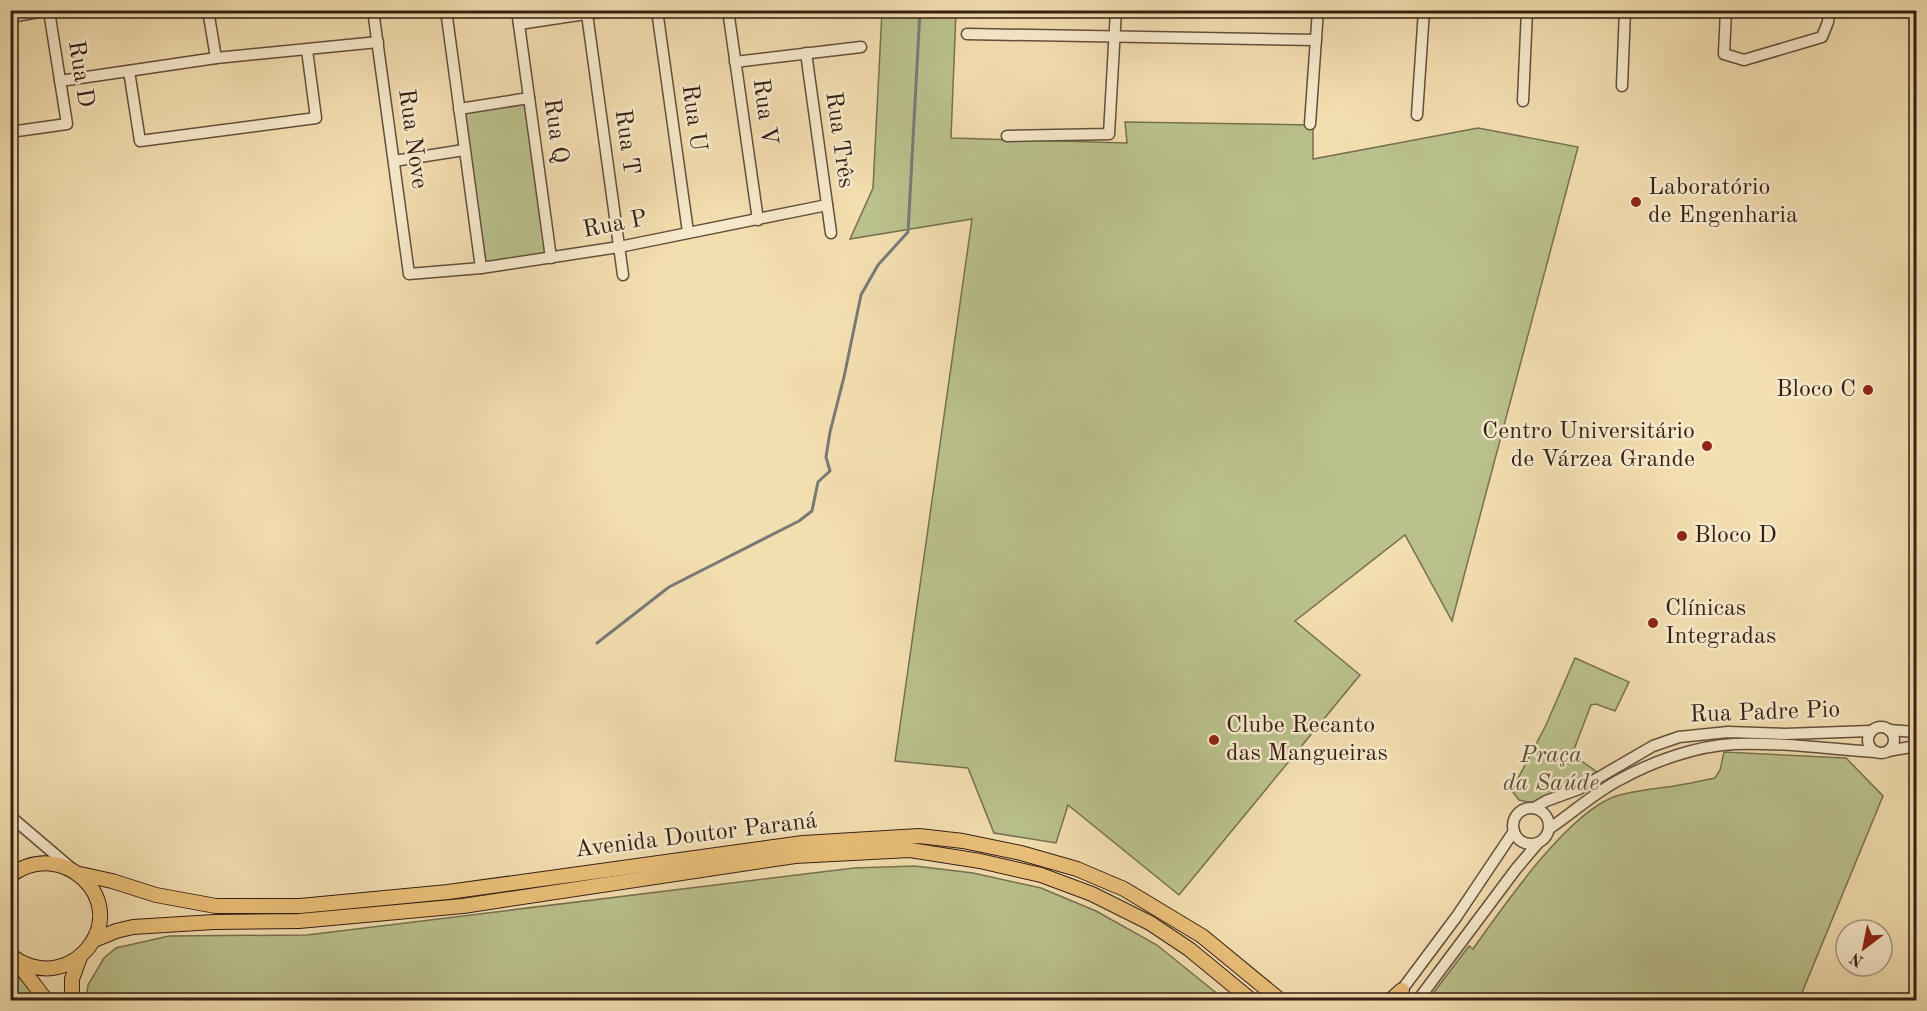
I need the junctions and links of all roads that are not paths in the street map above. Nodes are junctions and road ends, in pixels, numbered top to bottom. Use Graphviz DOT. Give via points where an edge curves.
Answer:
graph roads {
  1 [pos="208,10"];
  2 [pos="373,10"];
  3 [pos="446,10"];
  4 [pos="518,10"];
  5 [pos="612,10"];
  6 [pos="657,10"];
  7 [pos="728,10"];
  8 [pos="1116,10"];
  9 [pos="1318,10"];
  10 [pos="1424,10"];
  11 [pos="1527,10"];
  12 [pos="1625,10"];
  13 [pos="1726,10"];
  14 [pos="1829,10"];
  15 [pos="50,11"];
  16 [pos="587,14"];
  17 [pos="10,17"];
  18 [pos="519,24"];
  19 [pos="967,34"];
  20 [pos="1116,38"];
  21 [pos="1316,40"];
  22 [pos="378,42"];
  23 [pos="861,46"];
  24 [pos="307,50"];
  25 [pos="806,53"];
  26 [pos="216,58"];
  27 [pos="735,62"];
  28 [pos="129,71"];
  29 [pos="60,81"];
  30 [pos="1622,86"];
  31 [pos="529,98"];
  32 [pos="1523,101"];
  33 [pos="459,109"];
  34 [pos="1416,115"];
  35 [pos="1310,124"];
  36 [pos="10,132"];
  37 [pos="1007,136"];
  38 [pos="464,150"];
  39 [pos="394,161"];
  40 [pos="827,204"];
  41 [pos="758,220"];
  42 [pos="688,232"];
  43 [pos="831,233"];
  44 [pos="620,247"];
  45 [pos="551,258"];
  46 [pos="481,268"];
  47 [pos="409,274"];
  48 [pos="623,275"];
  49 [pos="1889,730"];
  50 [pos="1871,731"];
  51 [pos="1917,732"];
  52 [pos="1917,746"];
  53 [pos="1888,751"];
  54 [pos="1875,752"];
  55 [pos="1534,808"];
  56 [pos="10,816"];
  57 [pos="1550,828"];
  58 [pos="1514,831"];
  59 [pos="1538,843"];
  60 [pos="76,871"];
  61 [pos="10,876"];
  62 [pos="94,940"];
  63 [pos="12,956"];
  64 [pos="80,957"];
  65 [pos="1248,974"];
  66 [pos="1396,997"];
  67 [pos="46,1000"];
  68 [pos="72,1000"];
  69 [pos="1251,1000"];
  70 [pos="1280,1000"];
  71 [pos="1292,1000"];
  72 [pos="1418,1000"];
  1 -- 26 [label="street"];
  2 -- 22 [label="street, Rua Nove"];
  3 -- 33 [label="street"];
  4 -- 18 [label="street, Rua Q"];
  5 -- 16 [label="street"];
  6 -- 42 [label="street, Rua U"];
  7 -- 27 [label="street, Rua V"];
  8 -- 20 [label="street"];
  9 -- 21 [label="street"];
  10 -- 34 [label="street"];
  11 -- 32 [label="street"];
  12 -- 30 [label="street"];
  13 -- 14 [label="street" via="1724,54 1744,60 1822,37"];
  15 -- 17 [label="street"];
  15 -- 29 [label="street, Rua D"];
  16 -- 18 [label="street"];
  16 -- 44 [label="street, Rua T"];
  18 -- 31 [label="street, Rua Q"];
  19 -- 20 [label="street"];
  20 -- 21 [label="street"];
  20 -- 37 [label="street" via="1109,134"];
  21 -- 35 [label="street"];
  22 -- 24 [label="street"];
  22 -- 39 [label="street, Rua Nove"];
  23 -- 25 [label="street"];
  24 -- 26 [label="street"];
  24 -- 28 [label="street" via="316,118 140,141"];
  25 -- 27 [label="street"];
  25 -- 40 [label="street, Rua Três"];
  26 -- 28 [label="street"];
  27 -- 41 [label="street, Rua V"];
  28 -- 29 [label="street"];
  29 -- 36 [label="street, Rua D" via="67,124"];
  31 -- 33 [label="street"];
  31 -- 45 [label="street, Rua Q"];
  33 -- 38 [label="street"];
  38 -- 39 [label="street"];
  38 -- 46 [label="street"];
  39 -- 47 [label="street, Rua Nove"];
  40 -- 41 [label="street, Rua P"];
  40 -- 43 [label="street, Rua Três"];
  41 -- 42 [label="street, Rua P"];
  42 -- 44 [label="street, Rua P"];
  44 -- 45 [label="street, Rua P"];
  44 -- 48 [label="street, Rua T"];
  45 -- 46 [label="street, Rua P"];
  46 -- 47 [label="street, Rua P"];
  49 -- 50 [label="street" via="1880,727"];
  49 -- 51 [label="street"];
  49 -- 53 [label="street" via="1894,741"];
  50 -- 54 [label="street" via="1868,743"];
  50 -- 55 [label="street, Rua Padre Pio" via="1728,732 1679,737 1653,746 1579,789"];
  52 -- 53 [label="street"];
  53 -- 54 [label="street"];
  54 -- 57 [label="street, Rua Padre Pio" via="1735,744 1704,748 1622,778"];
  55 -- 57 [label="street" via="1544,813"];
  55 -- 58 [label="street" via="1516,815"];
  56 -- 60 [label="street"];
  57 -- 59 [label="street"];
  58 -- 59 [label="street" via="1523,842"];
  58 -- 66 [label="street"];
  59 -- 72 [label="street"];
  60 -- 61 [label="main road, Avenida Doutor Paraná" via="40,862"];
  60 -- 62 [label="main road" via="92,888 99,904 100,923"];
  60 -- 65 [label="main road, Avenida Doutor Paraná" via="156,895 216,906 300,906 448,892 803,843 919,836 963,841 1077,869 1150,903 1202,936"];
  62 -- 64 [label="main road"];
  62 -- 69 [label="main road, Avenida Doutor Paraná" via="133,927 299,921 464,906 795,856 910,850 1031,873 1092,894 1150,923 1190,949"];
  63 -- 64 [label="main road" via="33,967 54,969"];
  63 -- 67 [label="main road"];
  64 -- 68 [label="main road" via="72,980"];
  65 -- 70 [label="main road, Avenida Doutor Paraná"];
  65 -- 71 [label="main road"];
}
